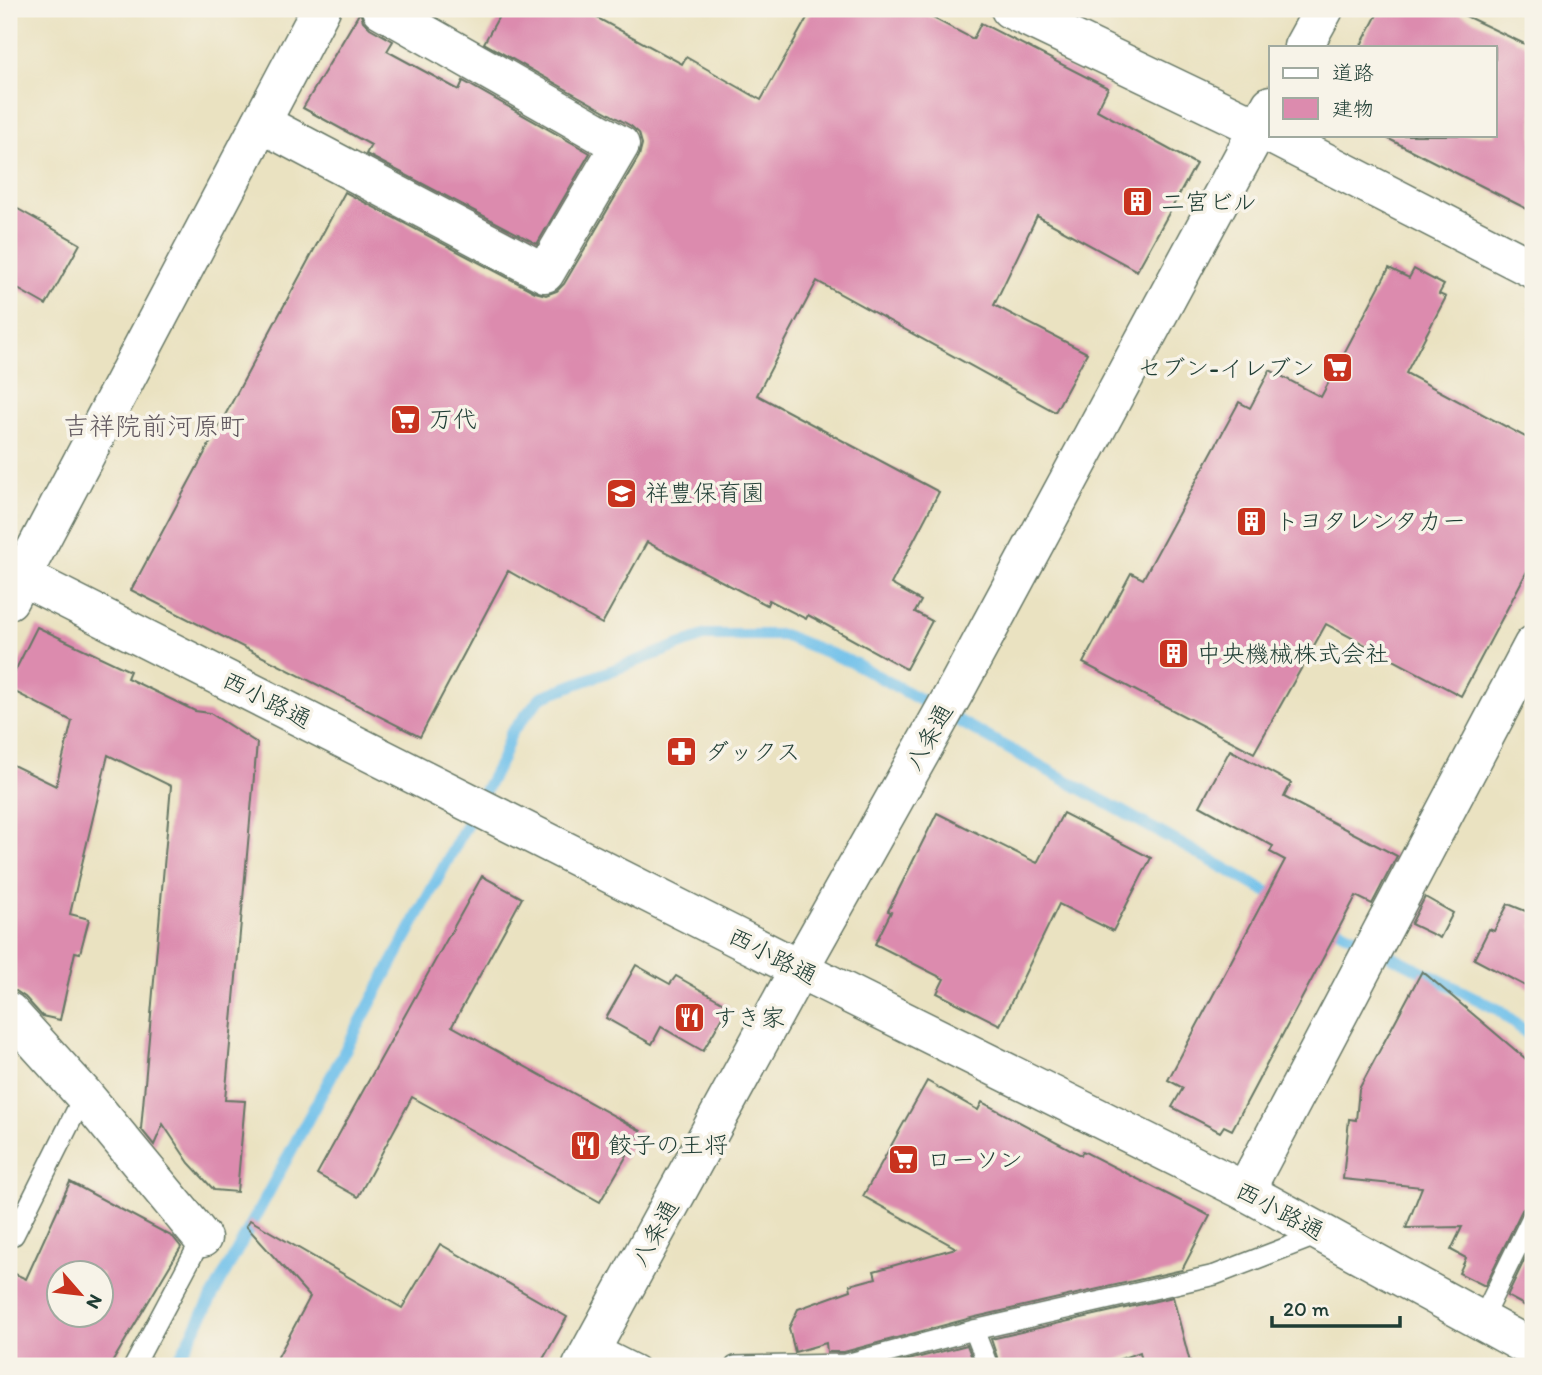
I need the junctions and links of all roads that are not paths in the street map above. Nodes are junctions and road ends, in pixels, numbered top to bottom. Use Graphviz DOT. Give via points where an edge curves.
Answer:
graph roads {
  1 [pos="321,9"];
  2 [pos="381,9"];
  3 [pos="1010,9"];
  4 [pos="1324,9"];
  5 [pos="1304,46"];
  6 [pos="261,123"];
  7 [pos="1268,126"];
  8 [pos="1287,136"];
  9 [pos="1533,269"];
  10 [pos="13,582"];
  11 [pos="1533,645"];
  12 [pos="799,969"];
  13 [pos="9,1012"];
  14 [pos="84,1096"];
  15 [pos="1245,1191"];
  16 [pos="1533,1215"];
  17 [pos="1322,1234"];
  18 [pos="14,1235"];
  19 [pos="202,1238"];
  20 [pos="1481,1321"];
  21 [pos="974,1330"];
  22 [pos="1533,1349"];
  23 [pos="588,1355"];
  24 [pos="134,1366"];
  25 [pos="638,1366"];
  26 [pos="735,1366"];
  27 [pos="988,1366"];
  1 -- 6 [label="street"];
  2 -- 6 [label="street" via="620,145 545,274"];
  3 -- 7 [label="street"];
  4 -- 5 [label="street"];
  6 -- 10 [label="street"];
  7 -- 12 [label="street, 八条通"];
  8 -- 9 [label="street"];
  10 -- 12 [label="street, 西小路通" via="441,788"];
  11 -- 15 [label="street"];
  12 -- 15 [label="street, 西小路通"];
  12 -- 23 [label="street, 八条通"];
  13 -- 14 [label="street"];
  14 -- 18 [label="lane"];
  14 -- 19 [label="street"];
  15 -- 17 [label="street, 西小路通"];
  16 -- 20 [label="lane"];
  17 -- 20 [label="street, 西小路通"];
  17 -- 21 [label="lane" via="1215,1275"];
  19 -- 24 [label="lane"];
  20 -- 22 [label="street, 西小路通"];
  21 -- 26 [label="lane" via="846,1364"];
  21 -- 27 [label="lane"];
  23 -- 25 [label="lane"];
}
